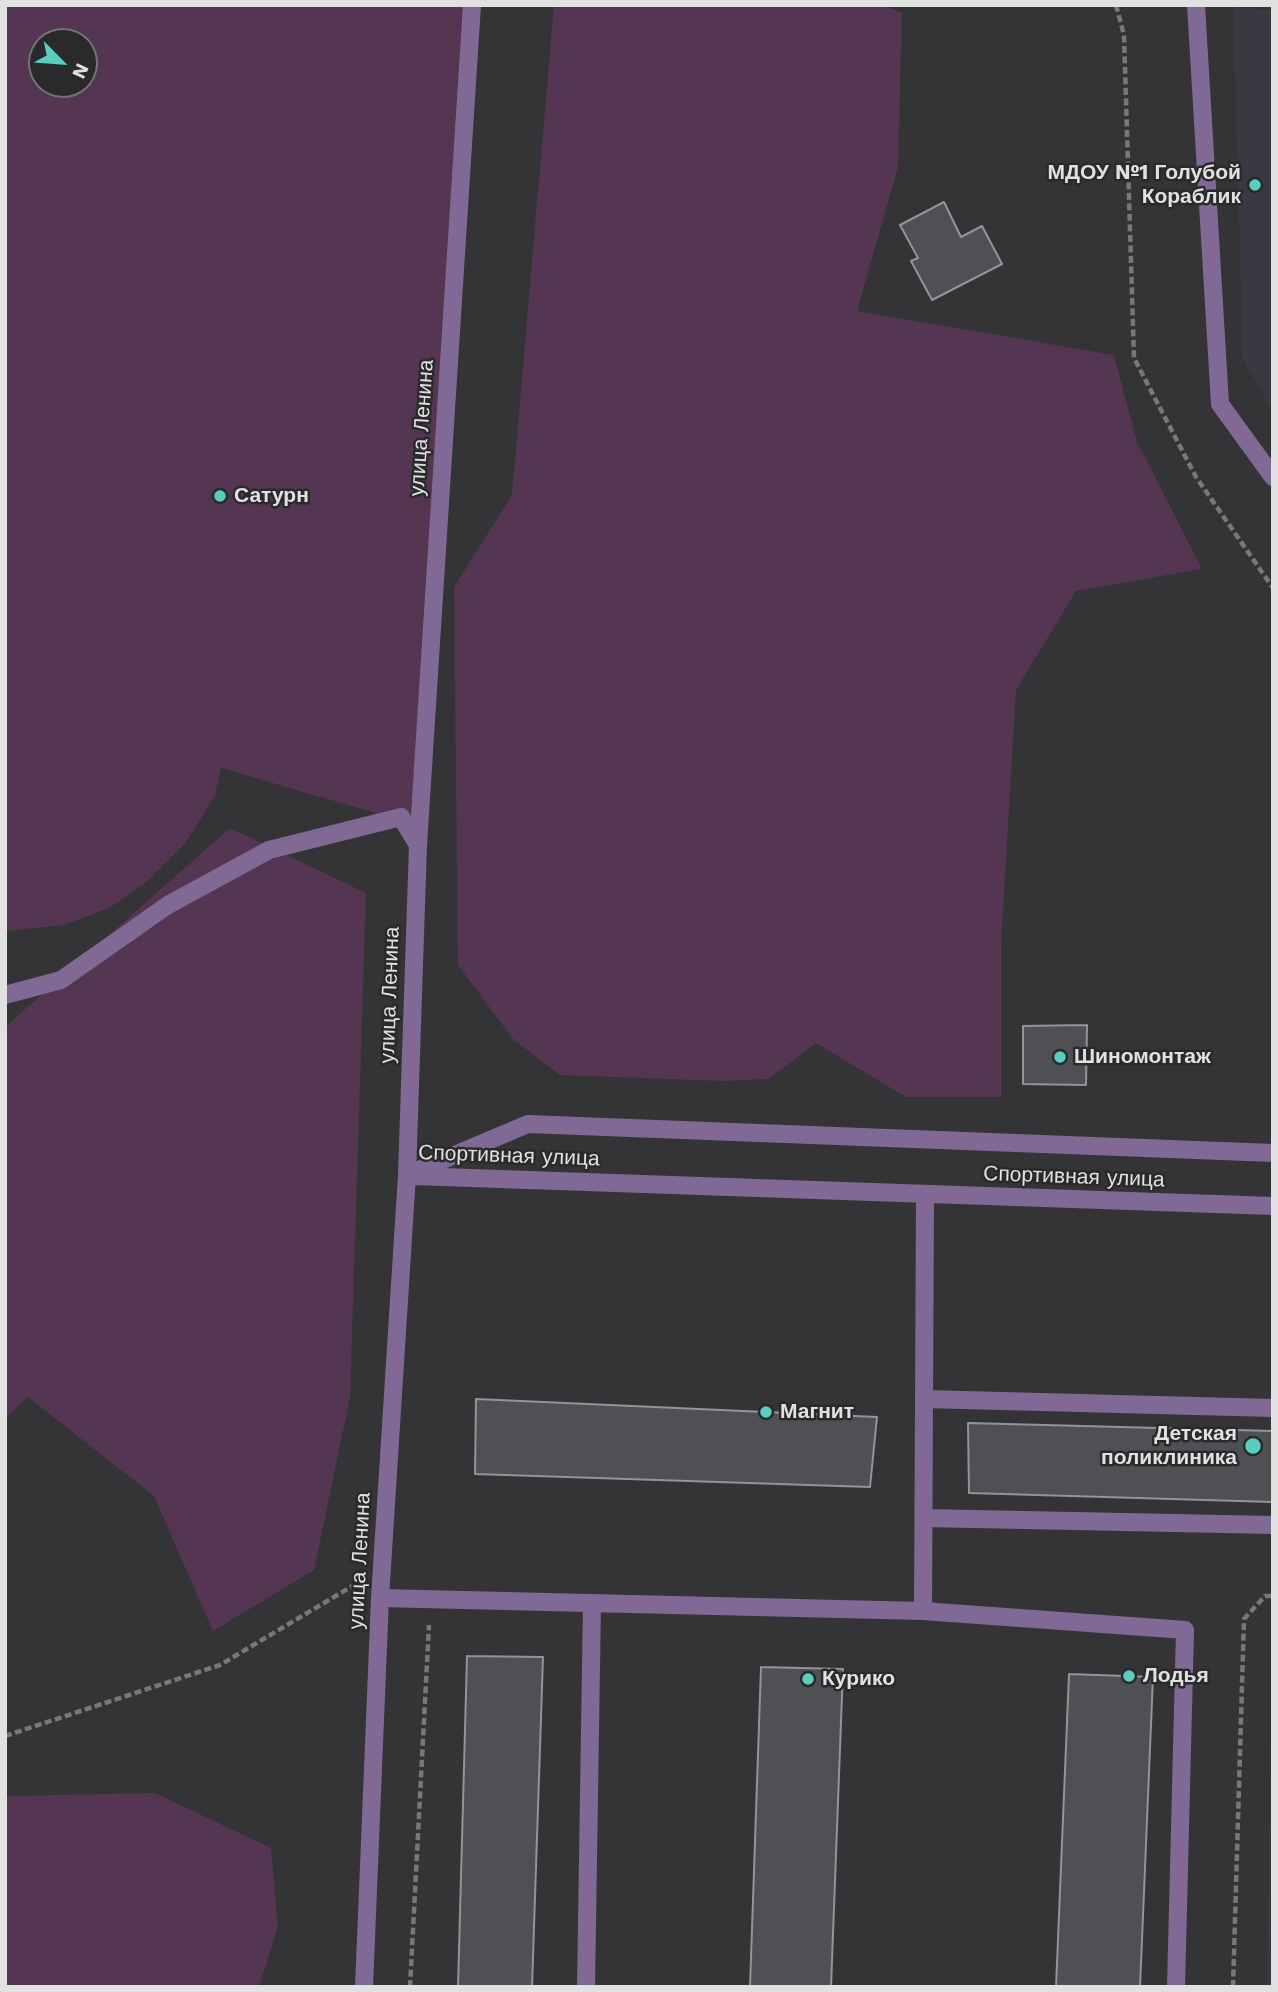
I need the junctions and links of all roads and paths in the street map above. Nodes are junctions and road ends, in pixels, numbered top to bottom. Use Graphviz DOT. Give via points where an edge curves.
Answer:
graph roads {
  1 [pos="472,5"];
  2 [pos="1116,5"];
  3 [pos="1196,5"];
  4 [pos="1273,477"];
  5 [pos="1273,588"];
  6 [pos="418,845"];
  7 [pos="5,995"];
  8 [pos="1273,1153"];
  9 [pos="407,1175"];
  10 [pos="925,1195"];
  11 [pos="1273,1206"];
  12 [pos="924,1399"];
  13 [pos="1273,1408"];
  14 [pos="924,1518"];
  15 [pos="1273,1525"];
  16 [pos="382,1568"];
  17 [pos="1273,1596"];
  18 [pos="380,1598"];
  19 [pos="430,1600"];
  20 [pos="592,1603"];
  21 [pos="923,1611"];
  22 [pos="5,1736"];
  23 [pos="364,1987"];
  24 [pos="410,1987"];
  25 [pos="586,1987"];
  26 [pos="1176,1987"];
  27 [pos="1233,1987"];
  1 -- 6 [label="street, улица Ленина"];
  2 -- 5 [label="path" via="1124,35 1134,358 1196,477"];
  3 -- 4 [label="street" via="1220,404"];
  6 -- 7 [label="street" via="401,817 268,850 168,905 61,980"];
  6 -- 9 [label="street, улица Ленина"];
  8 -- 9 [label="street, Спортивная улица" via="528,1124"];
  9 -- 10 [label="street, Спортивная улица"];
  9 -- 16 [label="street, улица Ленина"];
  10 -- 11 [label="street, Спортивная улица"];
  10 -- 12 [label="street"];
  12 -- 13 [label="street"];
  12 -- 14 [label="street"];
  14 -- 15 [label="street"];
  14 -- 21 [label="street"];
  16 -- 18 [label="street, улица Ленина"];
  16 -- 22 [label="path" via="220,1665"];
  17 -- 27 [label="path" via="1265,1596 1244,1619"];
  18 -- 19 [label="street"];
  18 -- 23 [label="street, улица Ленина"];
  19 -- 20 [label="street"];
  19 -- 24 [label="path"];
  20 -- 21 [label="street"];
  20 -- 25 [label="street"];
  21 -- 26 [label="street" via="1185,1630"];
}
